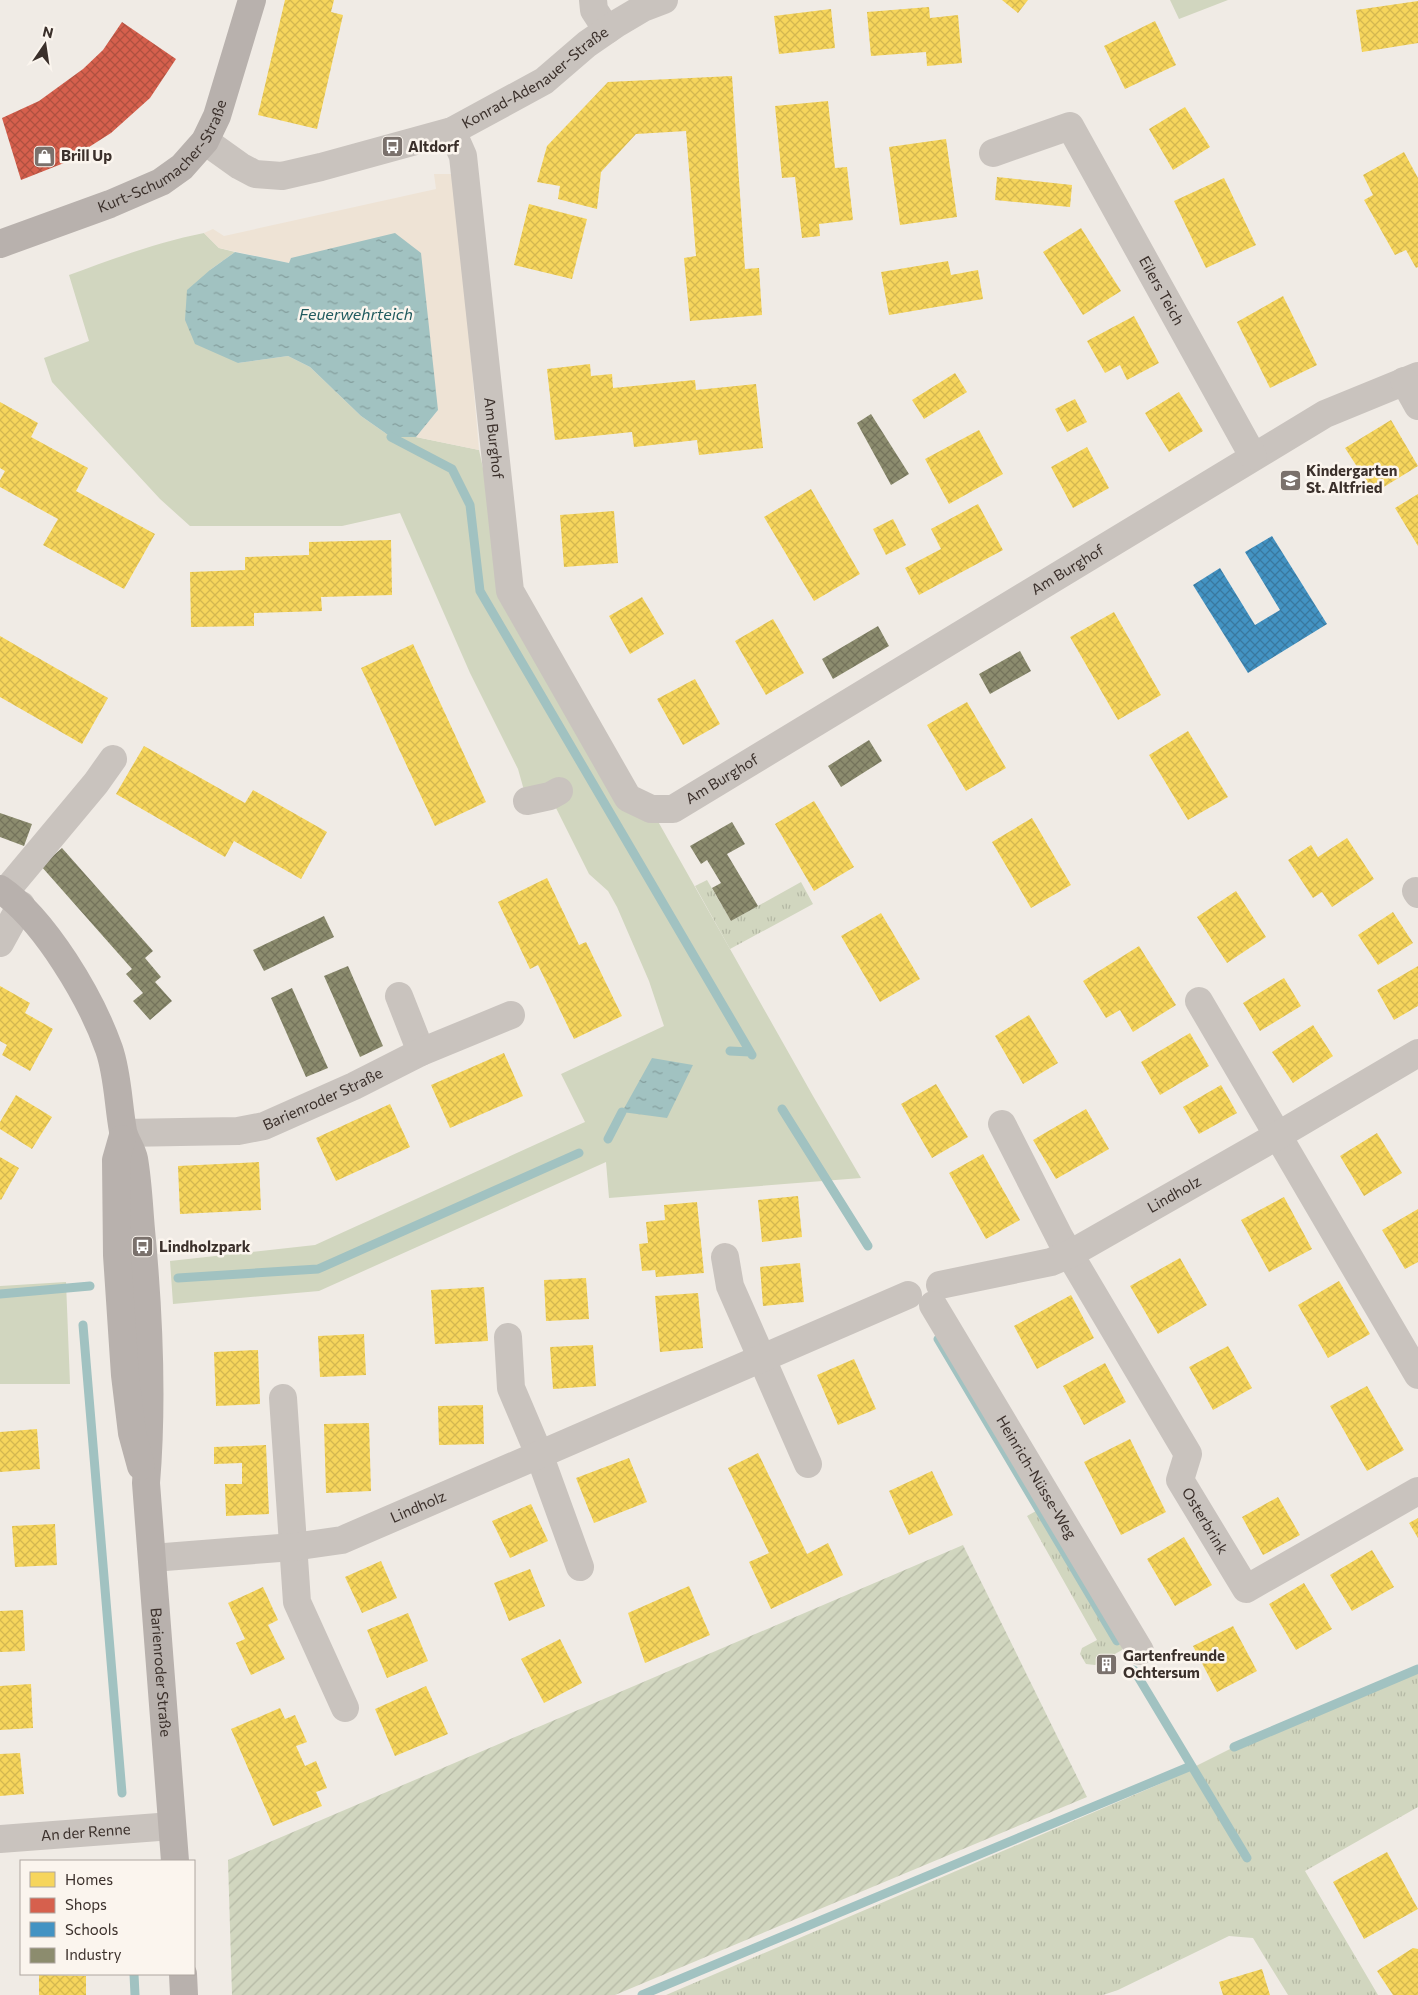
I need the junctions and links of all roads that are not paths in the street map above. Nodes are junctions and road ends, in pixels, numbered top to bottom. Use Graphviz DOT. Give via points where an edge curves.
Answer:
graph roads {
  1 [pos="252,0"];
  2 [pos="593,0"];
  3 [pos="664,0"];
  4 [pos="607,30"];
  5 [pos="452,131"];
  6 [pos="205,141"];
  7 [pos="993,153"];
  8 [pos="0,244"];
  9 [pos="1411,379"];
  10 [pos="1418,406"];
  11 [pos="1253,456"];
  12 [pos="113,759"];
  13 [pos="559,791"];
  14 [pos="527,801"];
  15 [pos="8,895"];
  16 [pos="0,943"];
  17 [pos="398,996"];
  18 [pos="1200,1001"];
  19 [pos="511,1015"];
  20 [pos="421,1052"];
  21 [pos="1418,1052"];
  22 [pos="1002,1124"];
  23 [pos="123,1133"];
  24 [pos="1277,1136"];
  25 [pos="1070,1254"];
  26 [pos="725,1257"];
  27 [pos="937,1295"];
  28 [pos="508,1337"];
  29 [pos="761,1359"];
  30 [pos="1418,1375"];
  31 [pos="283,1398"];
  32 [pos="539,1454"];
  33 [pos="808,1464"];
  34 [pos="1418,1491"];
  35 [pos="293,1548"];
  36 [pos="152,1558"];
  37 [pos="580,1567"];
  38 [pos="1140,1651"];
  39 [pos="345,1708"];
  40 [pos="172,1826"];
  41 [pos="0,1839"];
  42 [pos="175,1860"];
  43 [pos="183,1975"];
  44 [pos="184,1995"];
  1 -- 6 [label="main road, Kurt-Schumacher-Straße" via="217,116"];
  2 -- 4 [label="street" via="594,10"];
  3 -- 4 [label="street, Konrad-Adenauer-Straße" via="643,8"];
  4 -- 5 [label="street, Konrad-Adenauer-Straße" via="544,81"];
  5 -- 6 [label="street, Konrad-Adenauer-Straße" via="282,176 255,174"];
  5 -- 11 [label="street, Am Burghof" via="463,156 510,591 598,766 628,798 651,809 673,808"];
  6 -- 8 [label="main road, Kurt-Schumacher-Straße" via="182,167 161,182"];
  7 -- 11 [label="street, Eilers Teich" via="1070,126"];
  9 -- 10 [label="street"];
  9 -- 11 [label="street, Am Burghof" via="1325,414"];
  12 -- 15 [label="street"];
  13 -- 14 [label="street"];
  15 -- 16 [label="street"];
  15 -- 23 [label="main road, Barienroder Straße" via="70,970 92,1008 110,1050"];
  17 -- 20 [label="street"];
  18 -- 24 [label="street"];
  19 -- 20 [label="street, Barienroder Straße"];
  20 -- 23 [label="street, Barienroder Straße" via="264,1126 238,1131"];
  21 -- 24 [label="street, Lindholz"];
  22 -- 25 [label="street"];
  23 -- 36 [label="main road, Barienroder Straße" via="116,1160 117,1254 132,1433 146,1483"];
  24 -- 25 [label="street, Lindholz"];
  24 -- 30 [label="street"];
  25 -- 27 [label="street, Lindholz"];
  25 -- 34 [label="street, Osterbrink" via="1188,1454 1180,1480 1246,1589"];
  26 -- 29 [label="street" via="730,1286"];
  27 -- 29 [label="street, Lindholz" via="936,1279 924,1274 912,1281 908,1295"];
  27 -- 38 [label="street, Heinrich-Nüsse-Weg"];
  28 -- 32 [label="street" via="510,1388"];
  29 -- 32 [label="street, Lindholz"];
  29 -- 33 [label="street"];
  31 -- 35 [label="street"];
  32 -- 35 [label="street, Lindholz" via="342,1540"];
  32 -- 37 [label="street"];
  35 -- 36 [label="street, Lindholz"];
  35 -- 39 [label="street" via="296,1602"];
  36 -- 40 [label="main road, Barienroder Straße"];
  40 -- 41 [label="street, An der Renne"];
  40 -- 42 [label="main road, Barienroder Straße"];
  43 -- 44 [label="main road"];
}
